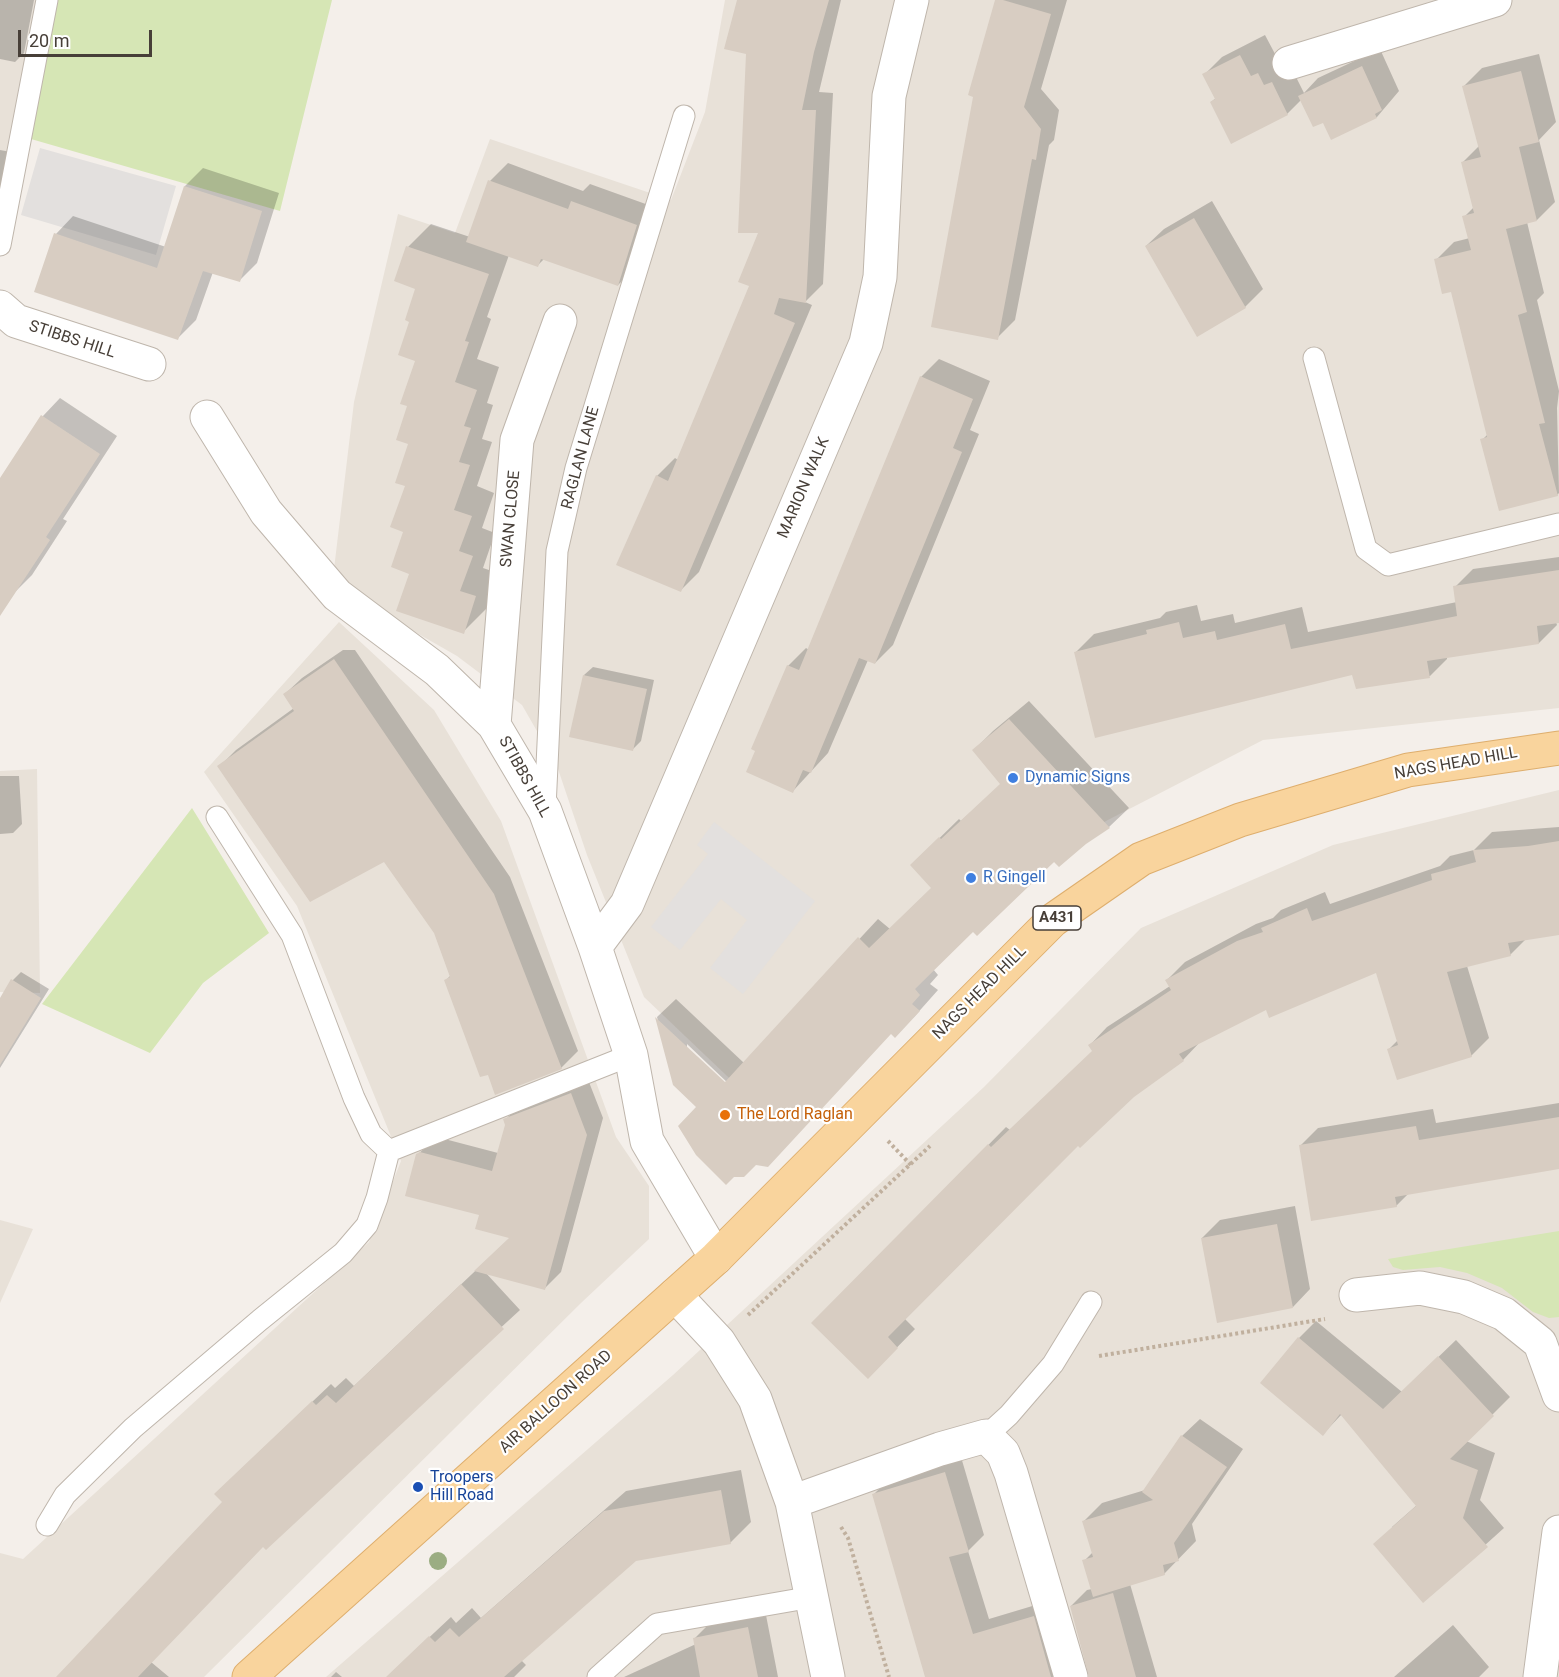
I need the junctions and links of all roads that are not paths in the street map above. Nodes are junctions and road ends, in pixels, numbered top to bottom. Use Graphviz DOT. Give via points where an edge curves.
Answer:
graph roads {
  1 [pos="47,0"];
  2 [pos="912,0"];
  3 [pos="1495,0"];
  4 [pos="1289,63"];
  5 [pos="684,116"];
  6 [pos="0,245"];
  7 [pos="0,307"];
  8 [pos="560,321"];
  9 [pos="1314,358"];
  10 [pos="149,364"];
  11 [pos="207,417"];
  12 [pos="1559,524"];
  13 [pos="494,725"];
  14 [pos="1559,748"];
  15 [pos="545,812"];
  16 [pos="217,817"];
  17 [pos="595,947"];
  18 [pos="631,1055"];
  19 [pos="389,1151"];
  20 [pos="716,1258"];
  21 [pos="675,1295"];
  22 [pos="1356,1295"];
  23 [pos="1091,1302"];
  24 [pos="1549,1338"];
  25 [pos="1559,1395"];
  26 [pos="986,1436"];
  27 [pos="799,1500"];
  28 [pos="47,1525"];
  29 [pos="1559,1532"];
  30 [pos="812,1597"];
  31 [pos="249,1677"];
  32 [pos="598,1677"];
  33 [pos="828,1677"];
  34 [pos="1071,1677"];
  35 [pos="1540,1677"];
  1 -- 6 [label="lane"];
  2 -- 17 [label="street, MARION WALK" via="889,96 880,277 866,343 627,904"];
  3 -- 4 [label="street"];
  5 -- 15 [label="lane, RAGLAN LANE" via="576,468 557,551"];
  7 -- 10 [label="street, STIBBS HILL" via="16,321"];
  8 -- 13 [label="street, SWAN CLOSE" via="517,440"];
  9 -- 12 [label="lane" via="1366,549 1388,565"];
  11 -- 13 [label="street, STIBBS HILL" via="267,512 337,595 437,670"];
  13 -- 15 [label="street, STIBBS HILL"];
  14 -- 20 [label="main road, NAGS HEAD HILL / A431" via="1408,770 1240,820 1141,859 1053,920"];
  15 -- 17 [label="street, STIBBS HILL"];
  16 -- 19 [label="lane" via="292,936 354,1098 371,1134"];
  17 -- 18 [label="street, STIBBS HILL"];
  18 -- 19 [label="lane"];
  18 -- 20 [label="street, STIBBS HILL" via="647,1141"];
  19 -- 28 [label="lane" via="367,1225 343,1253 133,1428 66,1495"];
  20 -- 21 [label="main road, NAGS HEAD HILL / A431"];
  21 -- 27 [label="street" via="719,1342 755,1399"];
  21 -- 31 [label="main road, AIR BALLOON ROAD / A431"];
  22 -- 24 [label="street" via="1420,1288 1464,1297"];
  23 -- 26 [label="lane" via="1053,1364 1010,1415"];
  24 -- 25 [label="street"];
  26 -- 27 [label="street"];
  26 -- 34 [label="street" via="1003,1453 1011,1473"];
  27 -- 30 [label="street"];
  29 -- 35 [label="street"];
  30 -- 32 [label="lane" via="657,1624"];
  30 -- 33 [label="street"];
}
